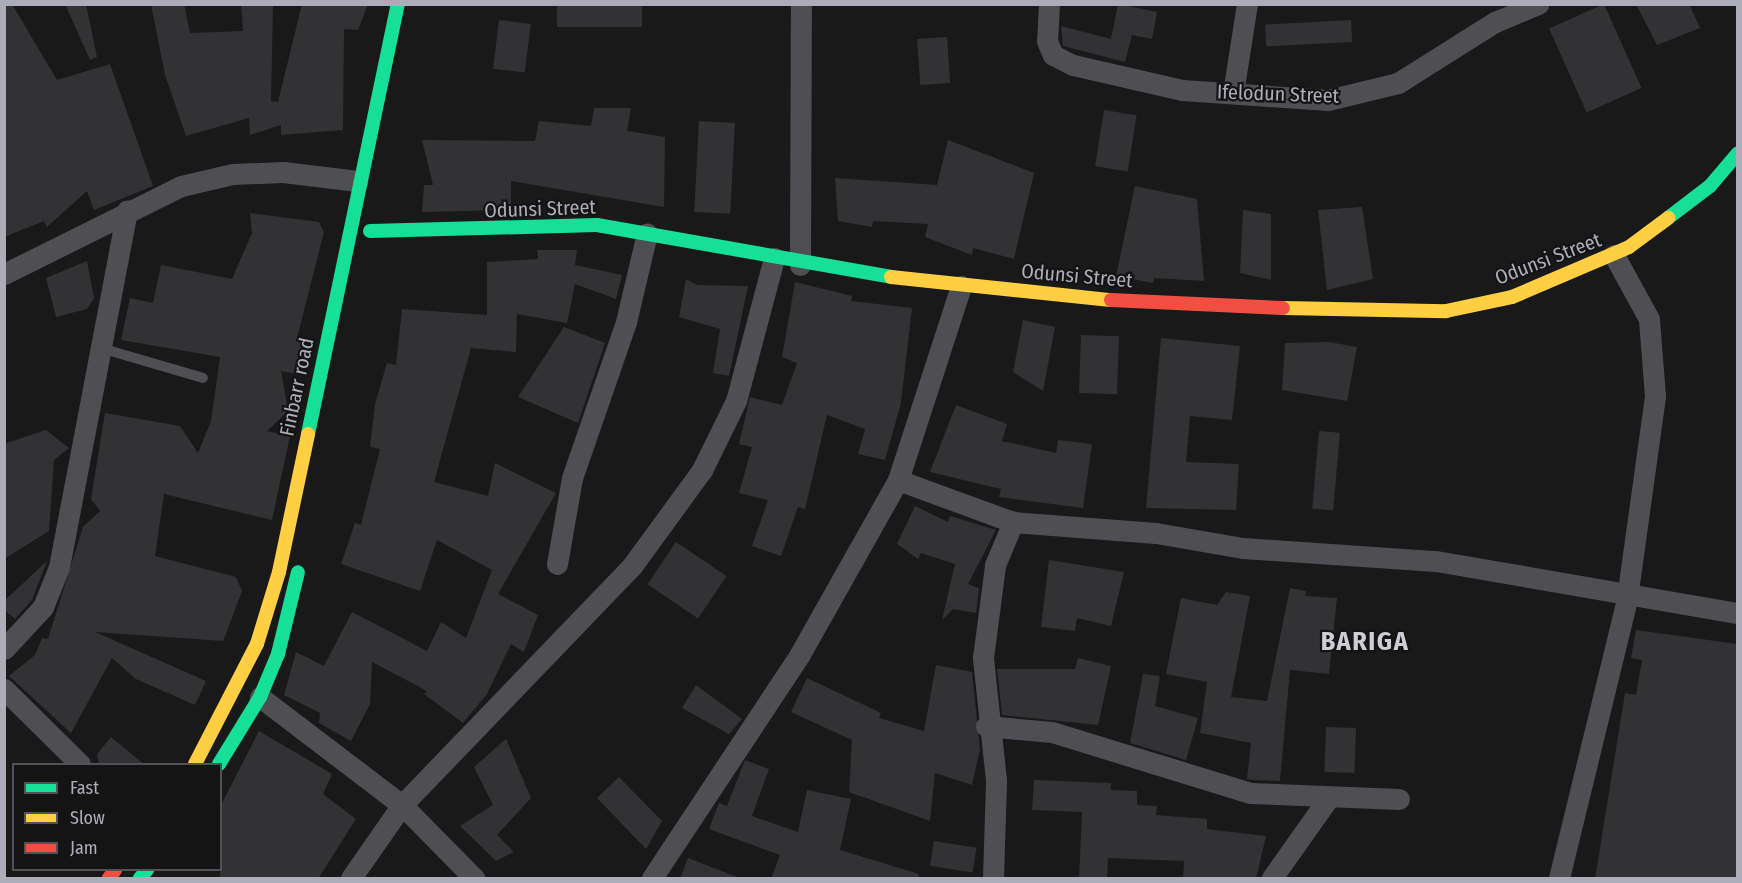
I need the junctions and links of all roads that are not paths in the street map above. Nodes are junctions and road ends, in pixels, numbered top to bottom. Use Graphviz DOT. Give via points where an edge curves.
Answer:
graph roads {
  1 [pos="398,4"];
  2 [pos="801,4"];
  3 [pos="1049,4"];
  4 [pos="1247,4"];
  5 [pos="1538,4"];
  6 [pos="1233,93"];
  7 [pos="396,94"];
  8 [pos="1737,153"];
  9 [pos="357,181"];
  10 [pos="127,210"];
  11 [pos="647,234"];
  12 [pos="1614,255"];
  13 [pos="774,258"];
  14 [pos="800,265"];
  15 [pos="4,274"];
  16 [pos="961,286"];
  17 [pos="104,349"];
  18 [pos="203,378"];
  19 [pos="898,480"];
  20 [pos="1013,522"];
  21 [pos="302,556"];
  22 [pos="557,564"];
  23 [pos="1627,598"];
  24 [pos="1737,613"];
  25 [pos="4,649"];
  26 [pos="4,689"];
  27 [pos="260,697"];
  28 [pos="986,726"];
  29 [pos="78,763"];
  30 [pos="196,763"];
  31 [pos="220,763"];
  32 [pos="1399,799"];
  33 [pos="1327,800"];
  34 [pos="402,805"];
  35 [pos="351,879"];
  36 [pos="474,879"];
  37 [pos="652,879"];
  38 [pos="993,879"];
  39 [pos="1272,879"];
  40 [pos="1558,879"];
  1 -- 9 [label="street, Finbarr road"];
  2 -- 14 [label="street"];
  3 -- 6 [label="street, Ifelodun Street" via="1047,41 1053,55 1072,65 1182,90"];
  4 -- 6 [label="street"];
  5 -- 6 [label="street, Ifelodun Street" via="1495,22 1398,83 1371,93 1328,100"];
  7 -- 11 [label="street, Odunsi Street" via="369,237 597,225"];
  8 -- 12 [label="street, Odunsi Street" via="1677,214"];
  9 -- 10 [label="street" via="283,172 233,174 181,186"];
  9 -- 30 [label="street, Finbarr road" via="279,572 256,644"];
  10 -- 15 [label="street"];
  10 -- 17 [label="street"];
  11 -- 13 [label="street, Odunsi Street"];
  11 -- 22 [label="street" via="626,322 572,478"];
  12 -- 16 [label="street, Odunsi Street" via="1512,297 1446,311 1189,307"];
  12 -- 23 [label="street" via="1649,319 1656,367"];
  13 -- 14 [label="street, Odunsi Street"];
  13 -- 34 [label="street" via="736,401 702,470 632,566"];
  14 -- 16 [label="street, Odunsi Street"];
  16 -- 19 [label="street"];
  17 -- 18 [label="lane"];
  17 -- 25 [label="street" via="59,567 43,607"];
  19 -- 20 [label="street"];
  19 -- 37 [label="street" via="800,654"];
  20 -- 23 [label="street" via="1156,533 1243,548 1436,561 1522,572"];
  20 -- 28 [label="street" via="995,565 989,608 983,658"];
  21 -- 27 [label="street" via="278,654"];
  23 -- 24 [label="street"];
  23 -- 40 [label="street"];
  26 -- 29 [label="street"];
  27 -- 31 [label="street"];
  27 -- 34 [label="street"];
  28 -- 33 [label="street" via="1052,732 1250,793"];
  28 -- 38 [label="street" via="996,780"];
  32 -- 33 [label="street"];
  33 -- 39 [label="street"];
  34 -- 35 [label="street"];
  34 -- 36 [label="street"];
}
